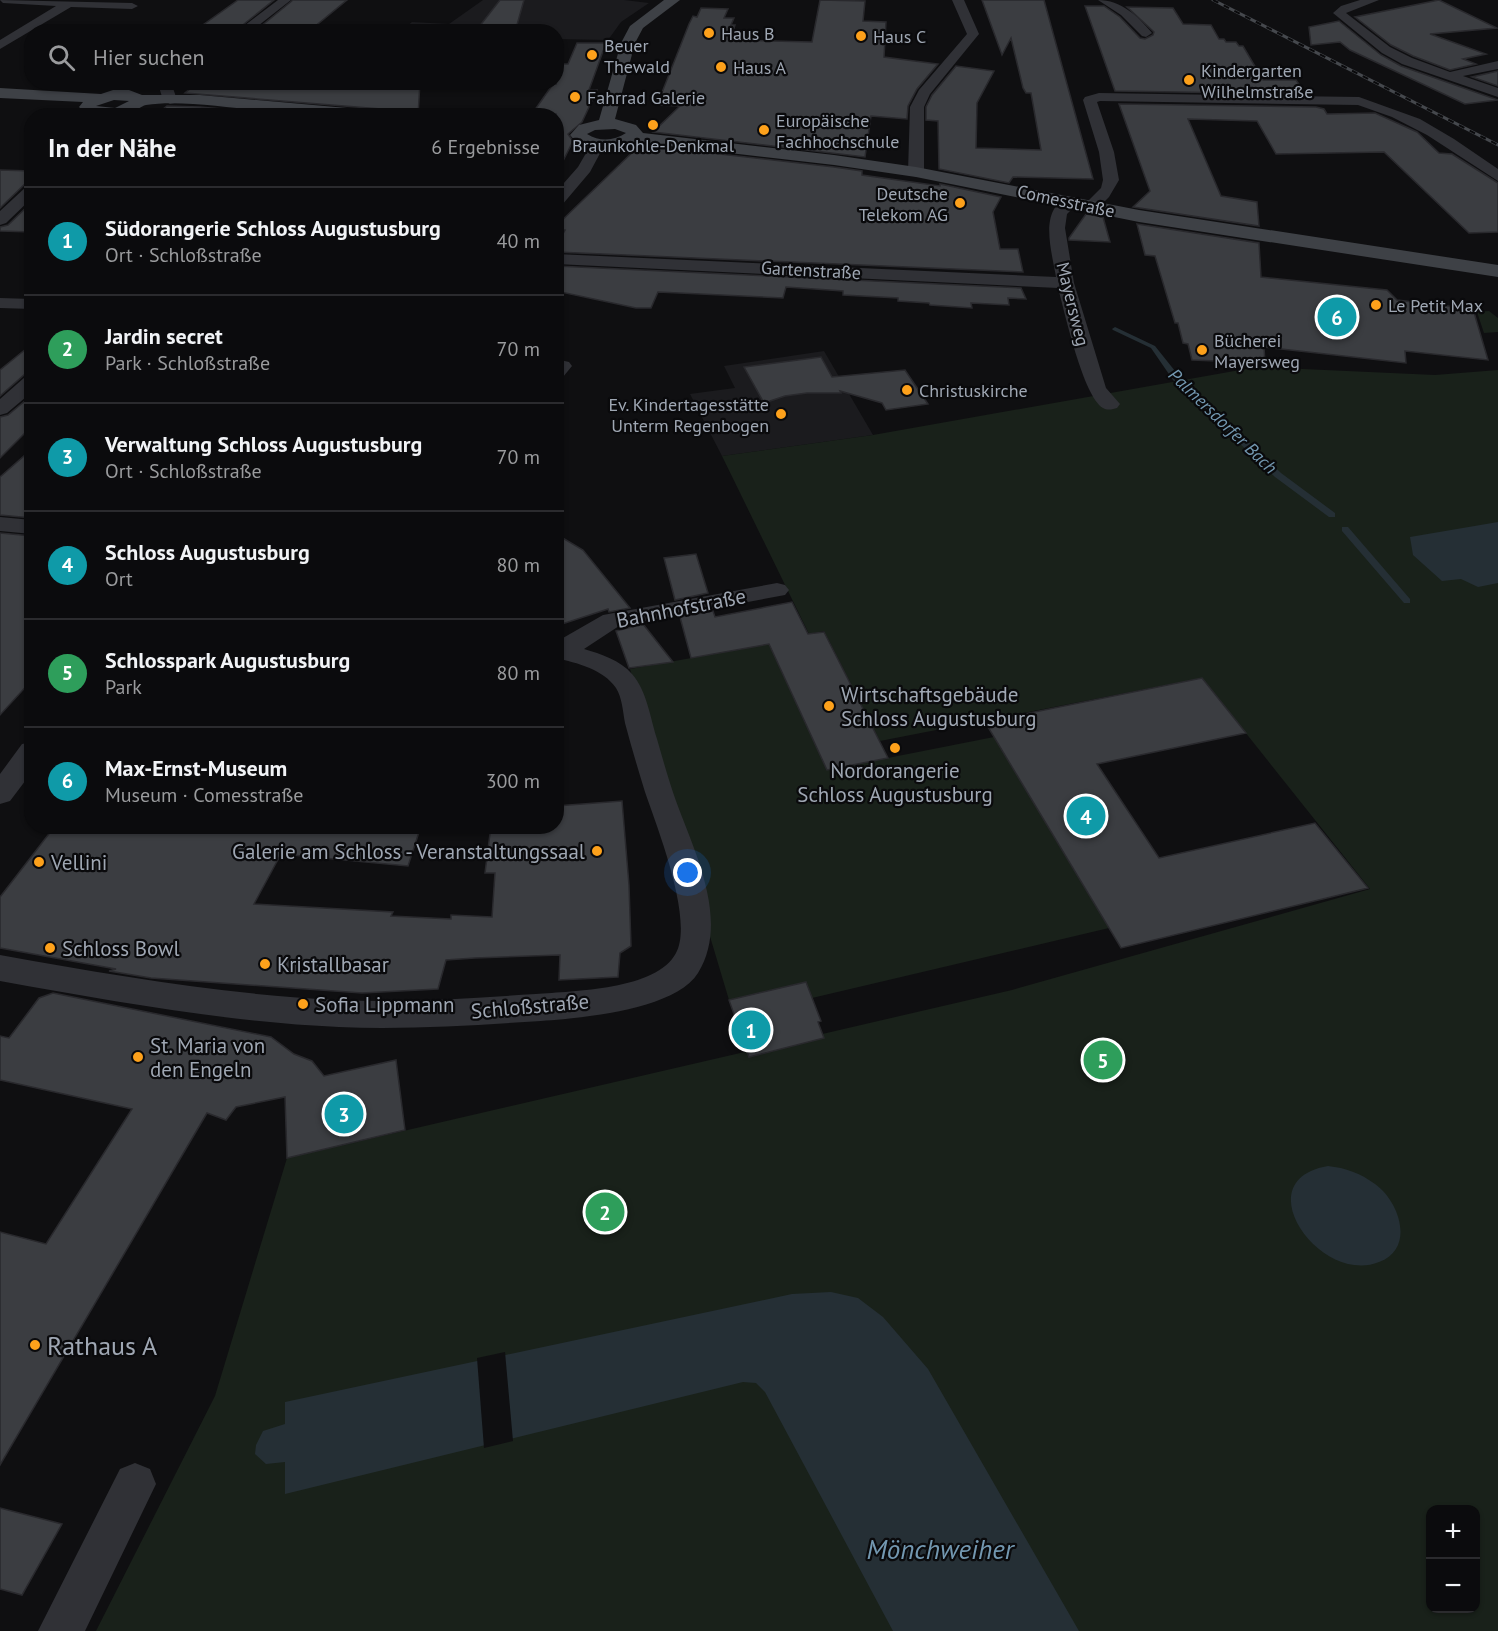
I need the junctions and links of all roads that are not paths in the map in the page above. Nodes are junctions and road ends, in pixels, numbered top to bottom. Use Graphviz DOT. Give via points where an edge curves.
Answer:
graph roads {
  1 [pos="3,0"];
  2 [pos="285,0"];
  3 [pos="673,0"];
  4 [pos="958,0"];
  5 [pos="1104,0"];
  6 [pos="1373,0"];
  7 [pos="67,4"];
  8 [pos="132,6"];
  9 [pos="40,24"];
  10 [pos="253,24"];
  11 [pos="1146,33"];
  12 [pos="24,36"];
  13 [pos="3,51"];
  14 [pos="1498,65"];
  15 [pos="1452,75"];
  16 [pos="167,90"];
  17 [pos="0,93"];
  18 [pos="1498,93"];
  19 [pos="99,98"];
  20 [pos="140,100"];
  21 [pos="170,100"];
  22 [pos="89,108"];
  23 [pos="129,108"];
  24 [pos="276,108"];
  25 [pos="606,124"];
  26 [pos="564,131"];
  27 [pos="579,132"];
  28 [pos="632,137"];
  29 [pos="598,144"];
  30 [pos="916,172"];
  31 [pos="1498,176"];
  32 [pos="564,193"];
  33 [pos="24,196"];
  34 [pos="1071,202"];
  35 [pos="1090,206"];
  36 [pos="3,213"];
  37 [pos="24,213"];
  38 [pos="564,259"];
  39 [pos="1498,272"];
  40 [pos="1065,283"];
  41 [pos="0,303"];
  42 [pos="24,304"];
  43 [pos="24,388"];
  44 [pos="1110,405"];
  45 [pos="0,409"];
  46 [pos="0,524"];
  47 [pos="24,526"];
  48 [pos="777,590"];
  49 [pos="564,649"];
  50 [pos="564,652"];
  51 [pos="24,762"];
  52 [pos="0,794"];
  53 [pos="0,968"];
  54 [pos="135,1484"];
  55 [pos="61,1631"];
  1 -- 7 [label="street"];
  2 -- 10 [label="street"];
  3 -- 25 [label="main road" via="637,26 628,43"];
  4 -- 30 [label="street" via="973,34 917,107"];
  5 -- 11 [label="street"];
  6 -- 15 [label="street" via="1339,13 1386,50"];
  7 -- 8 [label="street"];
  7 -- 9 [label="street"];
  12 -- 13 [label="street"];
  14 -- 15 [label="street"];
  15 -- 18 [label="street"];
  16 -- 21 [label="street"];
  17 -- 19 [label="main road"];
  19 -- 20 [label="main road" via="124,95"];
  19 -- 22 [label="main road" via="88,104"];
  20 -- 21 [label="main road"];
  20 -- 23 [label="main road"];
  21 -- 24 [label="main road"];
  25 -- 27 [label="main road"];
  25 -- 28 [label="main road" via="630,128"];
  26 -- 27 [label="main road"];
  27 -- 29 [label="main road" via="584,141"];
  28 -- 29 [label="main road" via="614,144"];
  28 -- 30 [label="main road, Comesstraße"];
  29 -- 32 [label="street" via="585,169"];
  30 -- 34 [label="main road, Comesstraße"];
  31 -- 35 [label="street" via="1447,140 1400,114 1359,101 1098,97 1090,100 1111,181"];
  33 -- 36 [label="street"];
  34 -- 35 [label="main road, Comesstraße"];
  34 -- 40 [label="street, Mayersweg" via="1059,212 1057,228"];
  35 -- 39 [label="main road, Comesstraße" via="1194,226"];
  36 -- 37 [label="street"];
  38 -- 40 [label="street, Gartenstraße"];
  40 -- 44 [label="street, Mayersweg" via="1097,389"];
  41 -- 42 [label="street"];
  43 -- 45 [label="street"];
  46 -- 47 [label="street"];
  48 -- 49 [label="street, Bahnhofstraße" via="612,620"];
  50 -- 53 [label="street, Schloßstraße" via="617,671 630,690 696,918 695,945 677,975 626,996 567,1005 411,1014 281,1009"];
  51 -- 52 [label="street"];
  54 -- 55 [label="street"];
}
